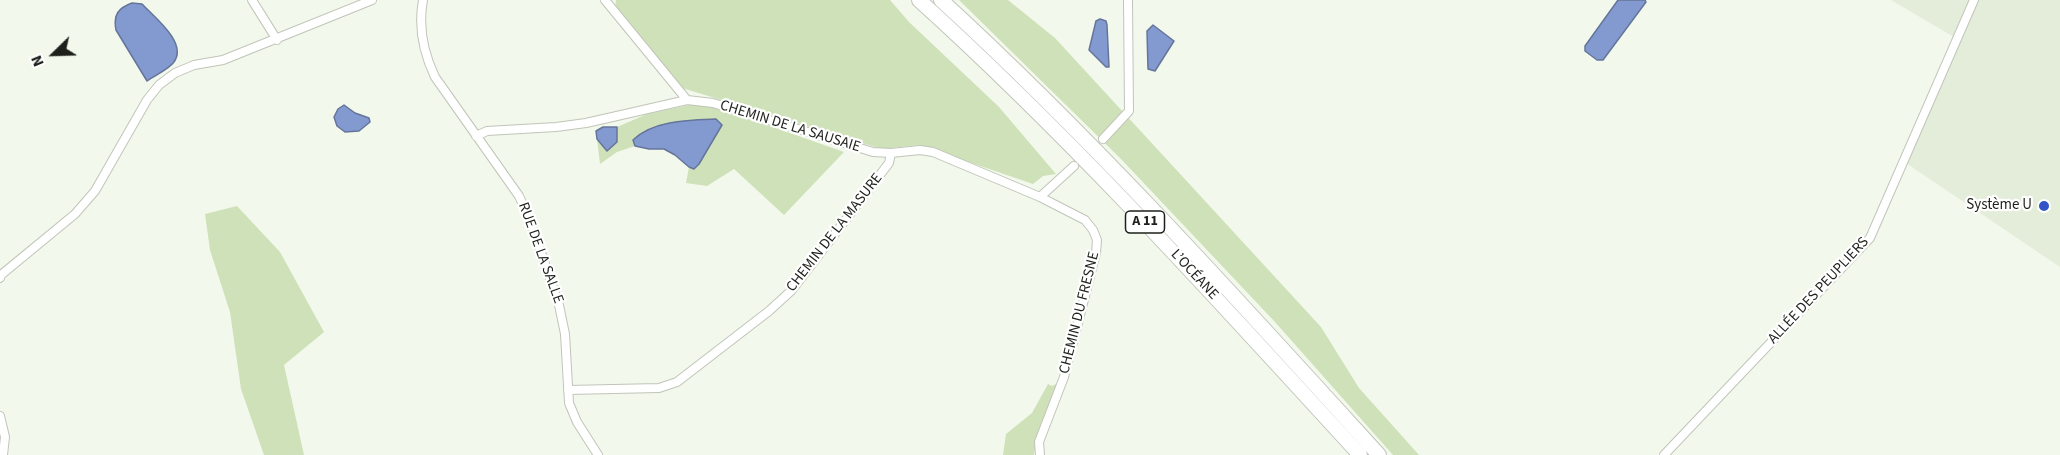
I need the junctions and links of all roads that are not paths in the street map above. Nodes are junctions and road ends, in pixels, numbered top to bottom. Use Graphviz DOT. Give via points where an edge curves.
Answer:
graph roads {
  1 [pos="252,0"];
  2 [pos="372,0"];
  3 [pos="423,0"];
  4 [pos="605,0"];
  5 [pos="919,0"];
  6 [pos="940,0"];
  7 [pos="1128,0"];
  8 [pos="1974,0"];
  9 [pos="277,40"];
  10 [pos="687,100"];
  11 [pos="476,136"];
  12 [pos="1103,139"];
  13 [pos="891,153"];
  14 [pos="1074,166"];
  15 [pos="1040,197"];
  16 [pos="0,278"];
  17 [pos="568,390"];
  18 [pos="0,416"];
  19 [pos="3,455"];
  20 [pos="598,455"];
  21 [pos="1040,455"];
  22 [pos="1360,455"];
  23 [pos="1379,455"];
  24 [pos="1664,455"];
  1 -- 9 [label="street"];
  2 -- 9 [label="street"];
  3 -- 11 [label="street, RUE DE LA SALLE" via="421,38 428,63"];
  4 -- 10 [label="street"];
  5 -- 22 [label="highway, L’OCÉANE / A 11" via="1107,182"];
  6 -- 23 [label="highway, L’OCÉANE / A 11" via="1112,166"];
  7 -- 12 [label="street" via="1129,111"];
  8 -- 24 [label="street, ALLÉE DES PEUPLIERS" via="1870,238"];
  9 -- 16 [label="street" via="223,60 195,65 159,85 95,191 75,214"];
  10 -- 11 [label="street, CHEMIN DE LA SAUSAIE" via="586,123 488,131"];
  10 -- 13 [label="street, CHEMIN DE LA SAUSAIE" via="713,103 873,153"];
  11 -- 17 [label="street, RUE DE LA SALLE" via="519,196 530,220 559,305"];
  13 -- 15 [label="street" via="933,152"];
  13 -- 17 [label="street, CHEMIN DE LA MASURE" via="889,163 792,290 677,382 659,388"];
  14 -- 15 [label="street"];
  15 -- 21 [label="street, CHEMIN DU FRESNE" via="1085,220 1097,240 1064,377 1040,442"];
  17 -- 20 [label="street, RUE DE LA SALLE" via="572,412"];
  18 -- 19 [label="street" via="5,437"];
}
